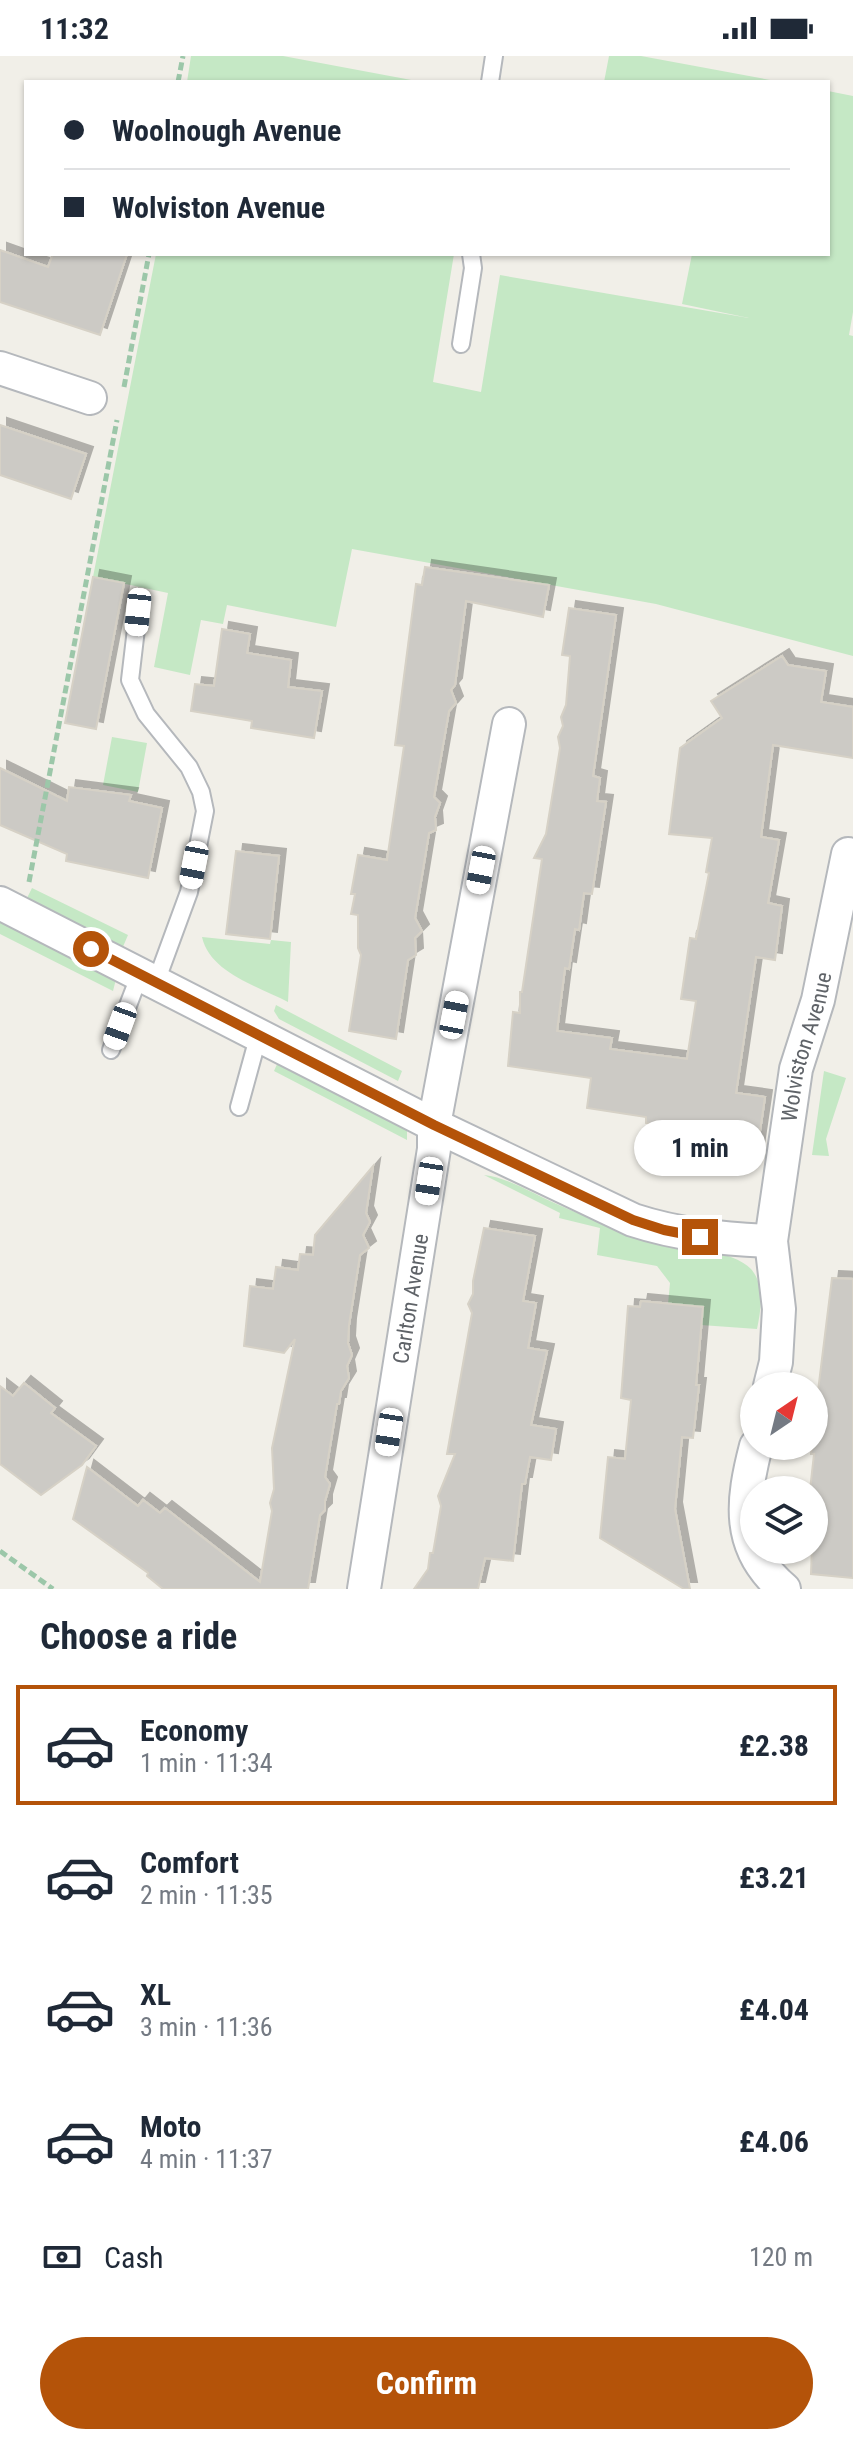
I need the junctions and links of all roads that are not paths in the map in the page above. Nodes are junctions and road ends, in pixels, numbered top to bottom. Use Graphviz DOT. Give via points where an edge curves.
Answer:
graph roads {
  1 [pos="494,56"];
  2 [pos="490,80"];
  3 [pos="471,256"];
  4 [pos="461,344"];
  5 [pos="0,368"];
  6 [pos="104,403"];
  7 [pos="138,612"];
  8 [pos="509,724"];
  9 [pos="848,854"];
  10 [pos="8,907"];
  11 [pos="148,978"];
  12 [pos="259,1034"];
  13 [pos="111,1050"];
  14 [pos="239,1107"];
  15 [pos="434,1125"];
  16 [pos="771,1241"];
  17 [pos="774,1372"];
  18 [pos="752,1460"];
  19 [pos="364,1589"];
  20 [pos="784,1589"];
  1 -- 2 [label="lane"];
  3 -- 4 [label="lane"];
  5 -- 6 [label="street"];
  7 -- 11 [label="lane" via="130,680 146,714 189,767 205,811 189,892"];
  8 -- 15 [label="street, Carlton Avenue"];
  9 -- 16 [label="street, Wolviston Avenue" via="818,1000 796,1069"];
  10 -- 11 [label="street"];
  11 -- 12 [label="street"];
  11 -- 13 [label="lane"];
  12 -- 14 [label="lane"];
  12 -- 15 [label="street"];
  15 -- 16 [label="street" via="633,1220 700,1237"];
  15 -- 19 [label="street, Carlton Avenue"];
  16 -- 17 [label="street, Wolviston Avenue" via="779,1309"];
  18 -- 20 [label="street" via="744,1519 754,1552"];
}
